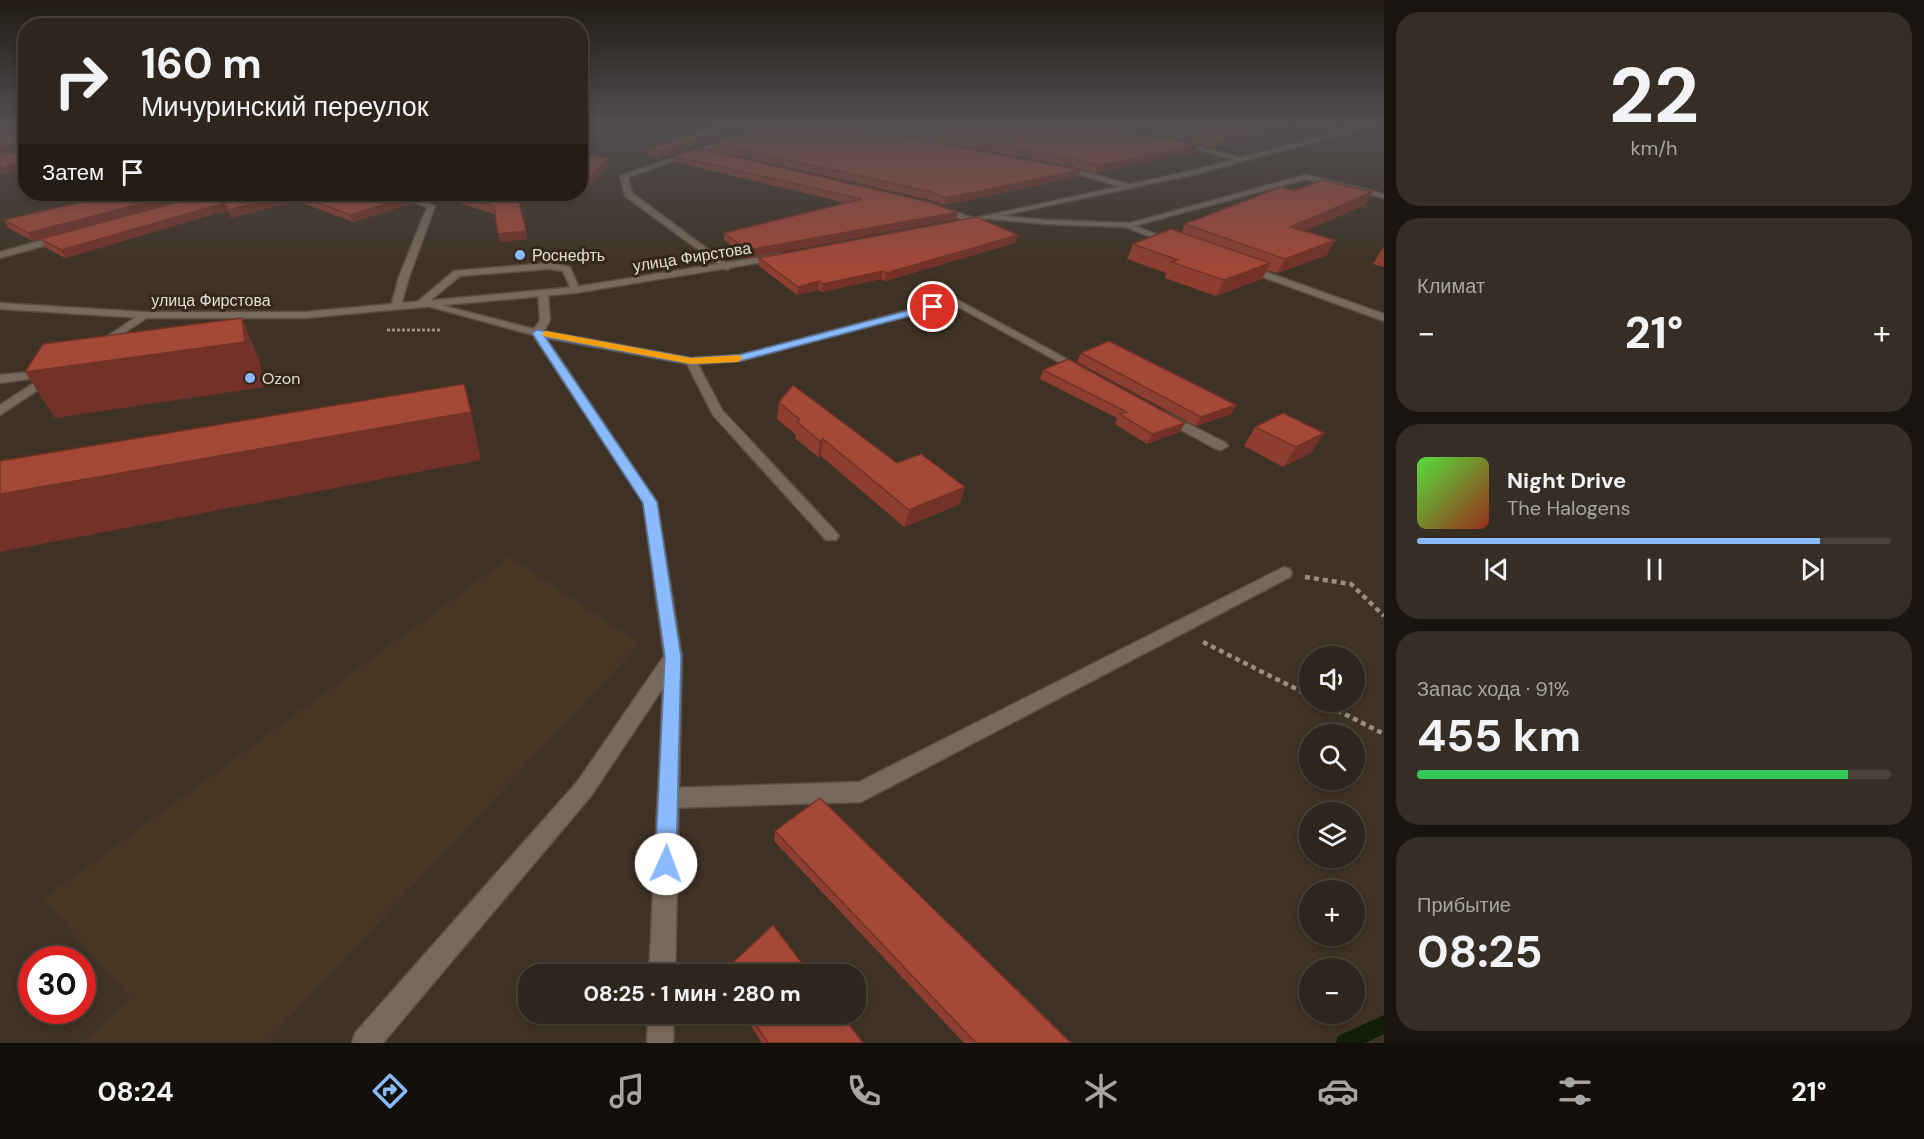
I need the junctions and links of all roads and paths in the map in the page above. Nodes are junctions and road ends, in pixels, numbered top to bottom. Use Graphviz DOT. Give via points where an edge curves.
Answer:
graph roads {
  1 [pos="634,173"];
  2 [pos="1080,173"];
  3 [pos="1189,173"];
  4 [pos="1129,187"];
  5 [pos="1384,196"];
  6 [pos="414,201"];
  7 [pos="926,204"];
  8 [pos="993,217"];
  9 [pos="971,220"];
  10 [pos="948,225"];
  11 [pos="1127,225"];
  12 [pos="75,234"];
  13 [pos="1183,246"];
  14 [pos="0,255"];
  15 [pos="784,256"];
  16 [pos="1239,266"];
  17 [pos="726,267"];
  18 [pos="574,290"];
  19 [pos="543,293"];
  20 [pos="421,303"];
  21 [pos="0,306"];
  22 [pos="396,306"];
  23 [pos="144,315"];
  24 [pos="1384,318"];
  25 [pos="537,333"];
  26 [pos="88,352"];
  27 [pos="691,361"];
  28 [pos="1088,374"];
  29 [pos="0,380"];
  30 [pos="0,411"];
  31 [pos="1159,413"];
  32 [pos="1221,446"];
  33 [pos="831,536"];
  34 [pos="1284,573"];
  35 [pos="1384,616"];
  36 [pos="1177,628"];
  37 [pos="673,657"];
  38 [pos="1299,690"];
  39 [pos="1341,712"];
  40 [pos="1384,734"];
  41 [pos="668,798"];
  42 [pos="662,964"];
  43 [pos="661,1024"];
  44 [pos="365,1043"];
  45 [pos="660,1043"];
  1 -- 17 [label="street" via="624,176 628,194"];
  2 -- 4 [label="street"];
  3 -- 4 [label="street"];
  4 -- 8 [label="street"];
  5 -- 11 [label="street" via="1306,177"];
  6 -- 22 [label="street" via="431,206"];
  7 -- 9 [label="street"];
  8 -- 9 [label="street"];
  8 -- 11 [label="street"];
  9 -- 10 [label="street"];
  11 -- 13 [label="street"];
  12 -- 14 [label="street"];
  15 -- 17 [label="street, улица Фирстова"];
  16 -- 24 [label="street"];
  17 -- 18 [label="street, улица Фирстова"];
  18 -- 19 [label="street, улица Фирстова"];
  18 -- 20 [label="street" via="567,269 549,266 457,273"];
  19 -- 20 [label="street, улица Фирстова"];
  19 -- 25 [label="street" via="545,320"];
  20 -- 22 [label="street, улица Фирстова"];
  20 -- 25 [label="street"];
  21 -- 23 [label="street, улица Фирстова"];
  22 -- 23 [label="street, улица Фирстова" via="305,315"];
  23 -- 26 [label="street"];
  25 -- 27 [label="street"];
  25 -- 37 [label="street" via="650,502"];
  27 -- 28 [label="street" via="740,358 954,301"];
  27 -- 33 [label="street" via="717,412"];
  29 -- 30 [label="street" via="59,371"];
  31 -- 32 [label="street"];
  34 -- 35 [label="path" via="1351,584"];
  34 -- 36 [label="street"];
  36 -- 38 [label="path"];
  36 -- 41 [label="street" via="861,792"];
  37 -- 41 [label="street"];
  37 -- 44 [label="street" via="584,789"];
  39 -- 40 [label="path"];
  41 -- 42 [label="street"];
  43 -- 45 [label="street"];
}
